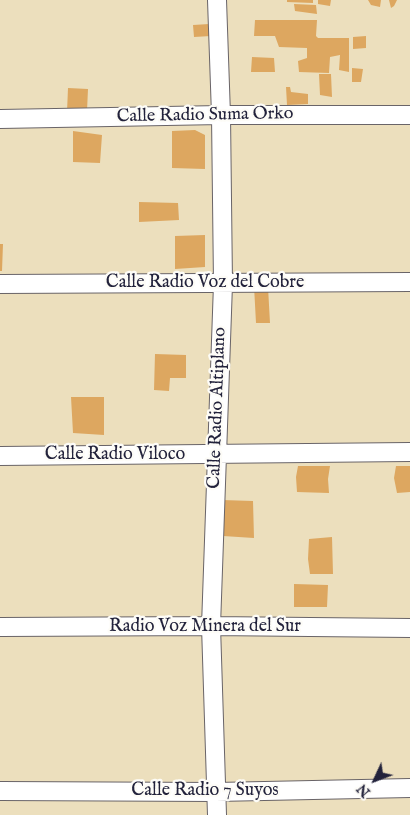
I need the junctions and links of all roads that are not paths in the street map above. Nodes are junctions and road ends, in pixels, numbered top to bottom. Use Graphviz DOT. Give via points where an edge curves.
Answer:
graph roads {
  1 [pos="217,0"];
  2 [pos="221,115"];
  3 [pos="410,115"];
  4 [pos="0,119"];
  5 [pos="410,282"];
  6 [pos="0,284"];
  7 [pos="222,284"];
  8 [pos="410,452"];
  9 [pos="216,455"];
  10 [pos="0,456"];
  11 [pos="211,626"];
  12 [pos="0,627"];
  13 [pos="410,628"];
  14 [pos="410,788"];
  15 [pos="0,791"];
  16 [pos="216,792"];
  17 [pos="217,815"];
  1 -- 2 [label="street, Calle Radio Altiplano"];
  2 -- 3 [label="street, Calle Radio Suma Orko"];
  2 -- 4 [label="street, Calle Radio Suma Orko"];
  2 -- 7 [label="street, Calle Radio Altiplano"];
  5 -- 7 [label="street, Calle Radio Voz del Cobre"];
  6 -- 7 [label="street, Calle Radio Voz del Cobre"];
  7 -- 9 [label="street, Calle Radio Altiplano"];
  8 -- 9 [label="street, Calle Radio Viloco"];
  9 -- 10 [label="street, Calle Radio Viloco"];
  9 -- 11 [label="street, Calle Radio Altiplano"];
  11 -- 12 [label="street, Radio Voz Minera del Sur"];
  11 -- 13 [label="street, Radio Voz Minera del Sur"];
  11 -- 16 [label="street, Calle Radio Altiplano"];
  14 -- 16 [label="street, Calle Radio 7 Suyos"];
  15 -- 16 [label="street, Calle Radio 7 Suyos"];
  16 -- 17 [label="street, Calle Radio Altiplano"];
}
